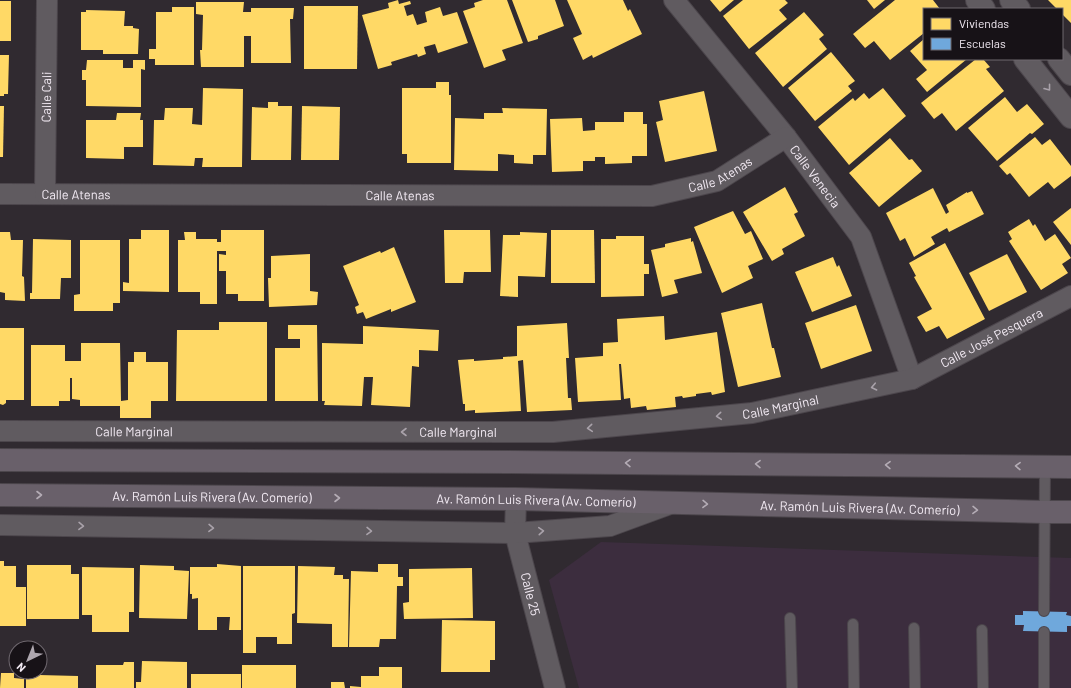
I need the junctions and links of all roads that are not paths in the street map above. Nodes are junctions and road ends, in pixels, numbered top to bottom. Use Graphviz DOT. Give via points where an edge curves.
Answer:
graph roads {
  1 [pos="47,0"];
  2 [pos="674,0"];
  3 [pos="977,0"];
  4 [pos="1012,0"];
  5 [pos="983,8"];
  6 [pos="1018,8"];
  7 [pos="1026,60"];
  8 [pos="1071,117"];
  9 [pos="786,137"];
  10 [pos="0,194"];
  11 [pos="45,194"];
  12 [pos="1071,296"];
  13 [pos="912,379"];
  14 [pos="0,431"];
  15 [pos="0,460"];
  16 [pos="1045,466"];
  17 [pos="1071,466"];
  18 [pos="0,495"];
  19 [pos="516,499"];
  20 [pos="672,503"];
  21 [pos="1044,512"];
  22 [pos="1071,512"];
  23 [pos="0,525"];
  24 [pos="515,533"];
  25 [pos="1044,611"];
  26 [pos="790,618"];
  27 [pos="853,624"];
  28 [pos="914,628"];
  29 [pos="982,630"];
  30 [pos="1044,632"];
  31 [pos="555,688"];
  32 [pos="792,688"];
  33 [pos="854,688"];
  34 [pos="915,688"];
  35 [pos="983,688"];
  36 [pos="1044,688"];
  1 -- 11 [label="street, Calle Cali"];
  2 -- 9 [label="street, Calle Venecia"];
  3 -- 5 [label="street"];
  4 -- 6 [label="street"];
  7 -- 8 [label="street, one-way"];
  9 -- 11 [label="street, Calle Atenas" via="717,181 652,196"];
  9 -- 13 [label="street, Calle Venecia" via="861,236"];
  10 -- 11 [label="street, Calle Atenas"];
  12 -- 13 [label="street, Calle José Pesquera"];
  13 -- 14 [label="street, Calle Marginal, one-way" via="752,413 553,432"];
  16 -- 15 [label="main road, one-way"];
  16 -- 17 [label="main road"];
  16 -- 21 [label="lane"];
  18 -- 19 [label="main road, Av. Ramón Luis Rivera (Av. Comerío), one-way"];
  19 -- 20 [label="main road, Av. Ramón Luis Rivera (Av. Comerío)"];
  19 -- 24 [label="street, Calle 25"];
  20 -- 21 [label="main road, Av. Ramón Luis Rivera (Av. Comerío), one-way"];
  24 -- 20 [label="street, one-way" via="610,526"];
  21 -- 22 [label="main road, Av. Ramón Luis Rivera (Av. Comerío)"];
  21 -- 25 [label="lane"];
  23 -- 24 [label="street, one-way"];
  24 -- 31 [label="street, Calle 25"];
  26 -- 32 [label="lane"];
  27 -- 33 [label="lane"];
  28 -- 34 [label="lane"];
  29 -- 35 [label="lane"];
  30 -- 36 [label="lane"];
}
